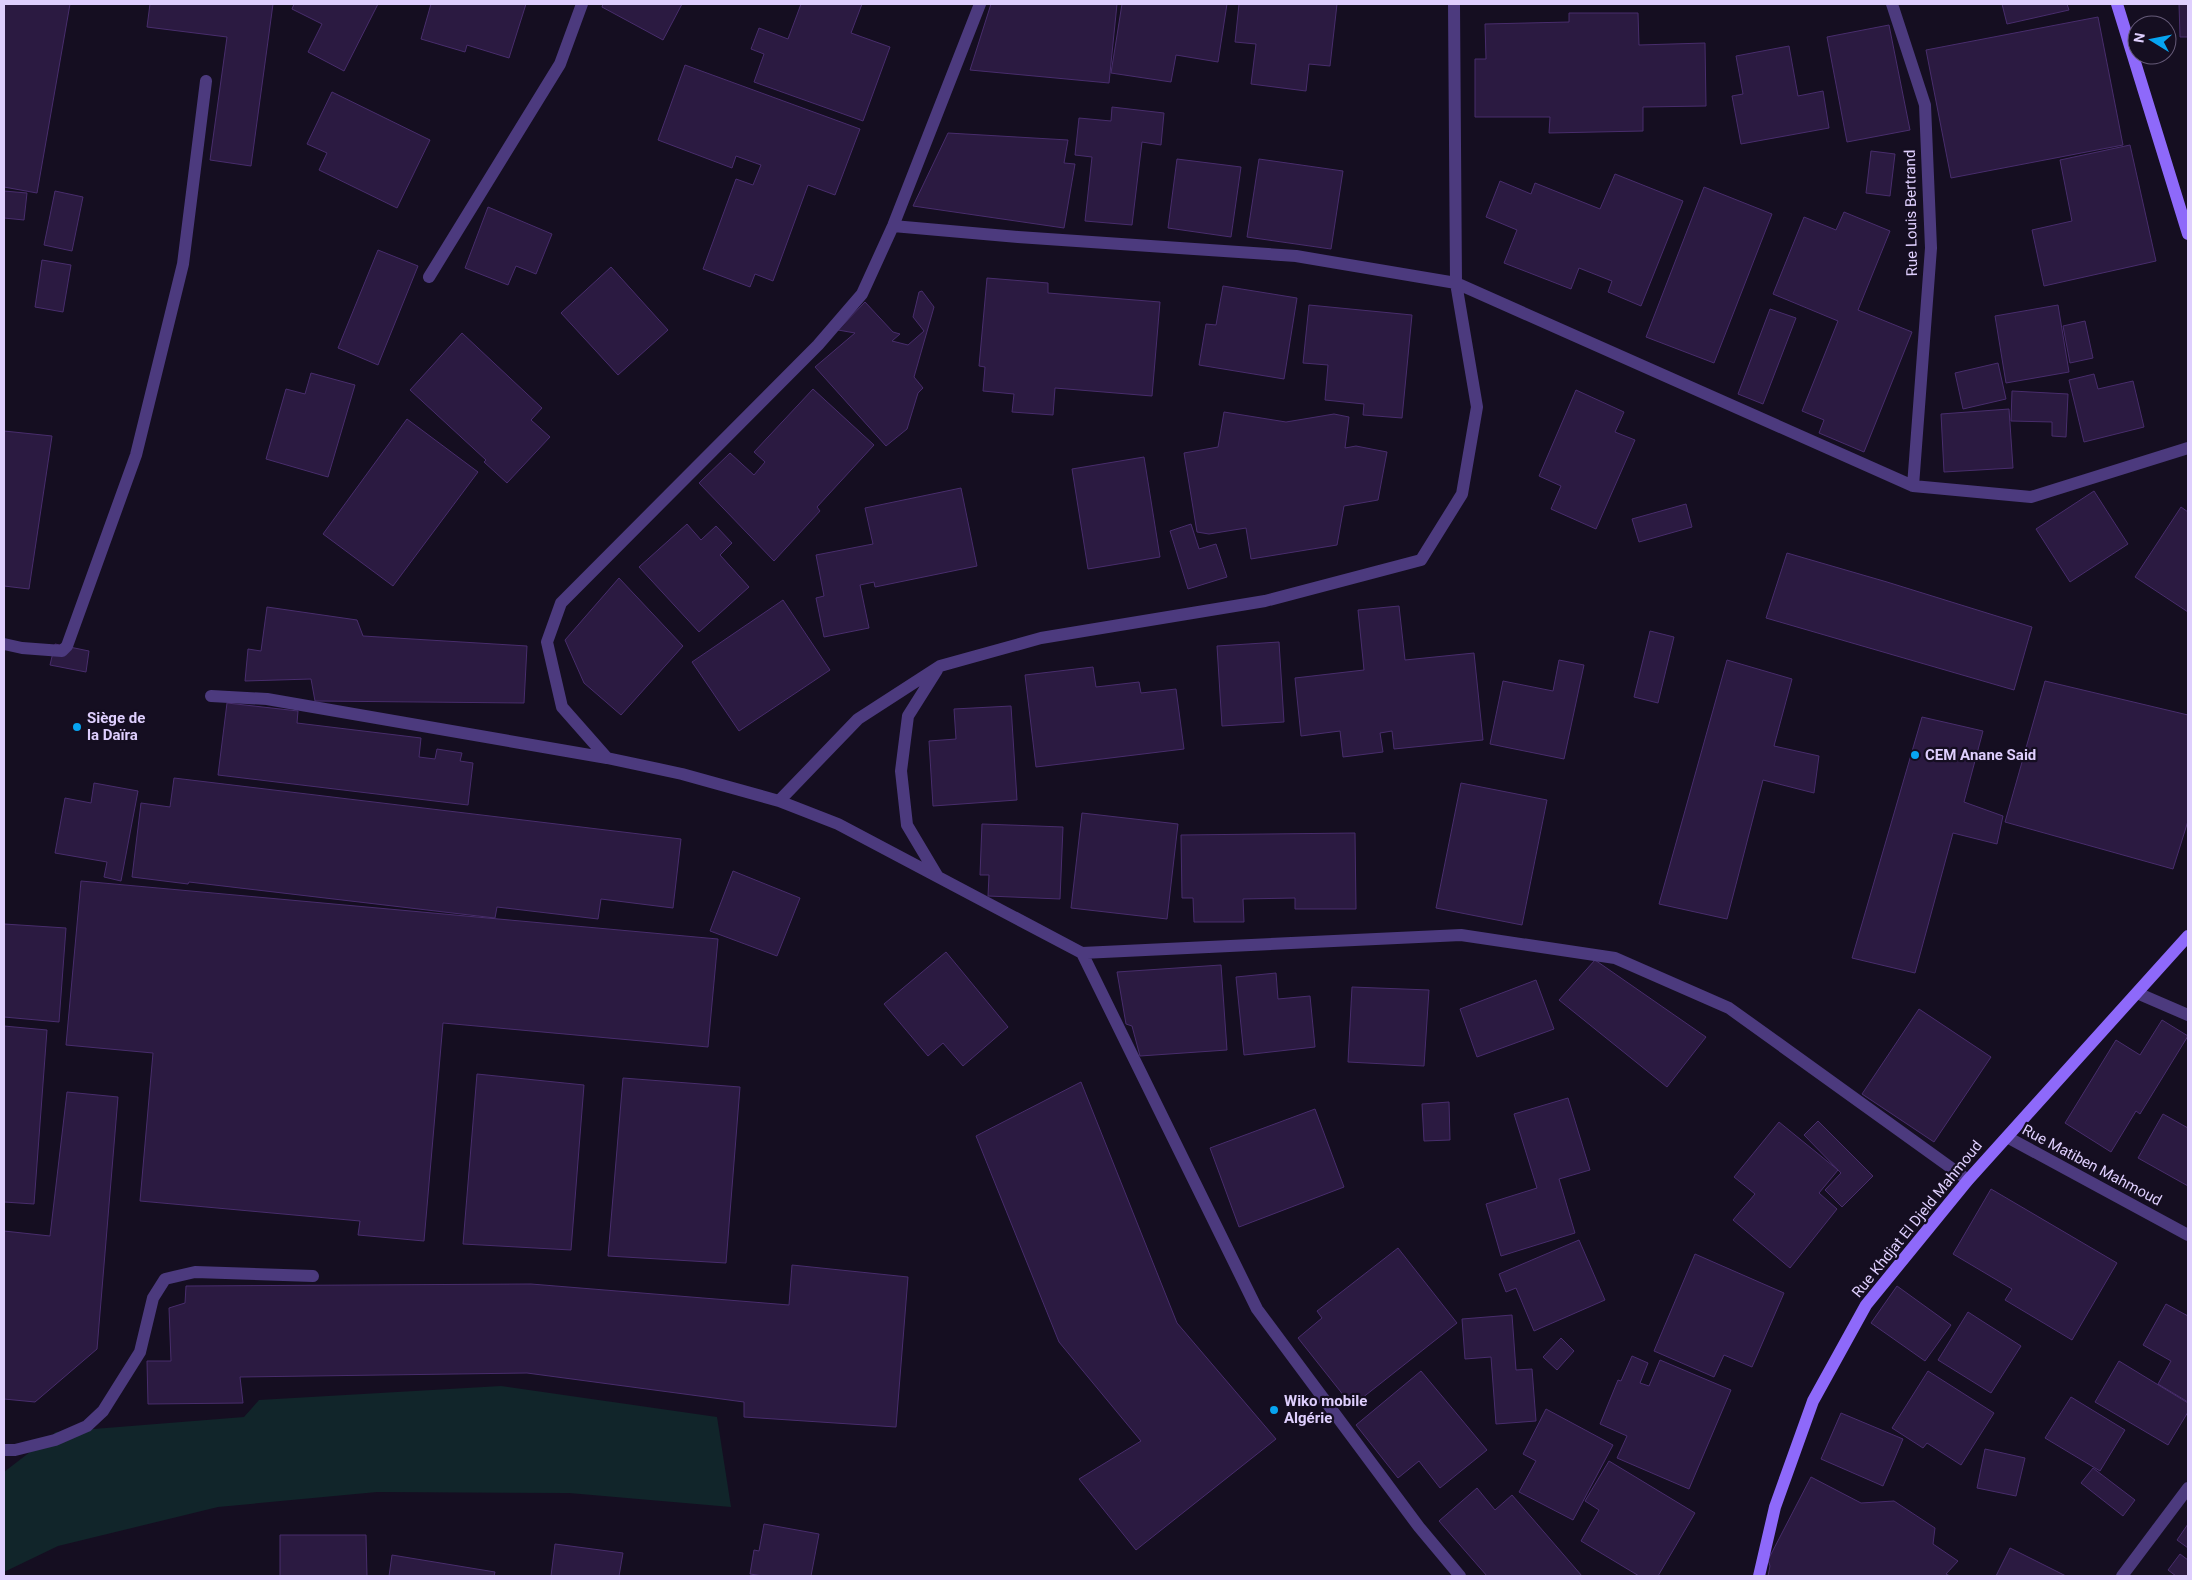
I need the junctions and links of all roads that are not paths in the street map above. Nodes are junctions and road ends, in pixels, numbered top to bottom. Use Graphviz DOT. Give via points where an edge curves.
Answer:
graph roads {
  1 [pos="582,4"];
  2 [pos="980,4"];
  3 [pos="1454,4"];
  4 [pos="1892,4"];
  5 [pos="2117,4"];
  6 [pos="206,82"];
  7 [pos="894,226"];
  8 [pos="2188,234"];
  9 [pos="429,277"];
  10 [pos="1456,284"];
  11 [pos="2188,448"];
  12 [pos="1913,486"];
  13 [pos="4,644"];
  14 [pos="940,666"];
  15 [pos="211,696"];
  16 [pos="607,758"];
  17 [pos="779,801"];
  18 [pos="938,878"];
  19 [pos="2188,936"];
  20 [pos="1082,953"];
  21 [pos="2137,993"];
  22 [pos="2188,1015"];
  23 [pos="2007,1137"];
  24 [pos="1968,1180"];
  25 [pos="2188,1235"];
  26 [pos="313,1276"];
  27 [pos="4,1450"];
  28 [pos="2188,1488"];
  29 [pos="1460,1576"];
  30 [pos="1759,1576"];
  31 [pos="2122,1576"];
  1 -- 9 [label="street" via="560,64"];
  2 -- 7 [label="street"];
  3 -- 10 [label="street"];
  4 -- 12 [label="street, Rue Louis Bertrand" via="1924,104 1931,248"];
  5 -- 8 [label="street"];
  6 -- 13 [label="street" via="183,264 136,455 67,646 62,650"];
  7 -- 10 [label="street" via="1296,256"];
  7 -- 16 [label="street" via="862,294 818,345 561,603 547,642 562,707"];
  10 -- 12 [label="street"];
  10 -- 14 [label="street" via="1477,407 1462,494 1421,560 1265,601 1041,638"];
  11 -- 12 [label="street" via="2030,497"];
  14 -- 17 [label="street" via="858,719"];
  14 -- 18 [label="street" via="908,716 901,770 907,826"];
  15 -- 16 [label="street" via="267,699"];
  16 -- 17 [label="street" via="682,774"];
  17 -- 18 [label="street" via="838,824"];
  18 -- 20 [label="street"];
  19 -- 21 [label="street, Rue Khdjat El Djeld Mahmoud"];
  20 -- 24 [label="street" via="1461,935 1615,958 1729,1008"];
  20 -- 29 [label="street" via="1257,1309 1419,1528"];
  21 -- 22 [label="street"];
  21 -- 23 [label="street, Rue Khdjat El Djeld Mahmoud"];
  23 -- 24 [label="street, Rue Khdjat El Djeld Mahmoud"];
  23 -- 25 [label="street, Rue Matiben Mahmoud"];
  24 -- 30 [label="street, Rue Khdjat El Djeld Mahmoud" via="1866,1305 1814,1401 1775,1507"];
  26 -- 27 [label="street" via="195,1272 165,1278 153,1298 140,1352 103,1410 87,1426 56,1440"];
  28 -- 31 [label="street"];
}
